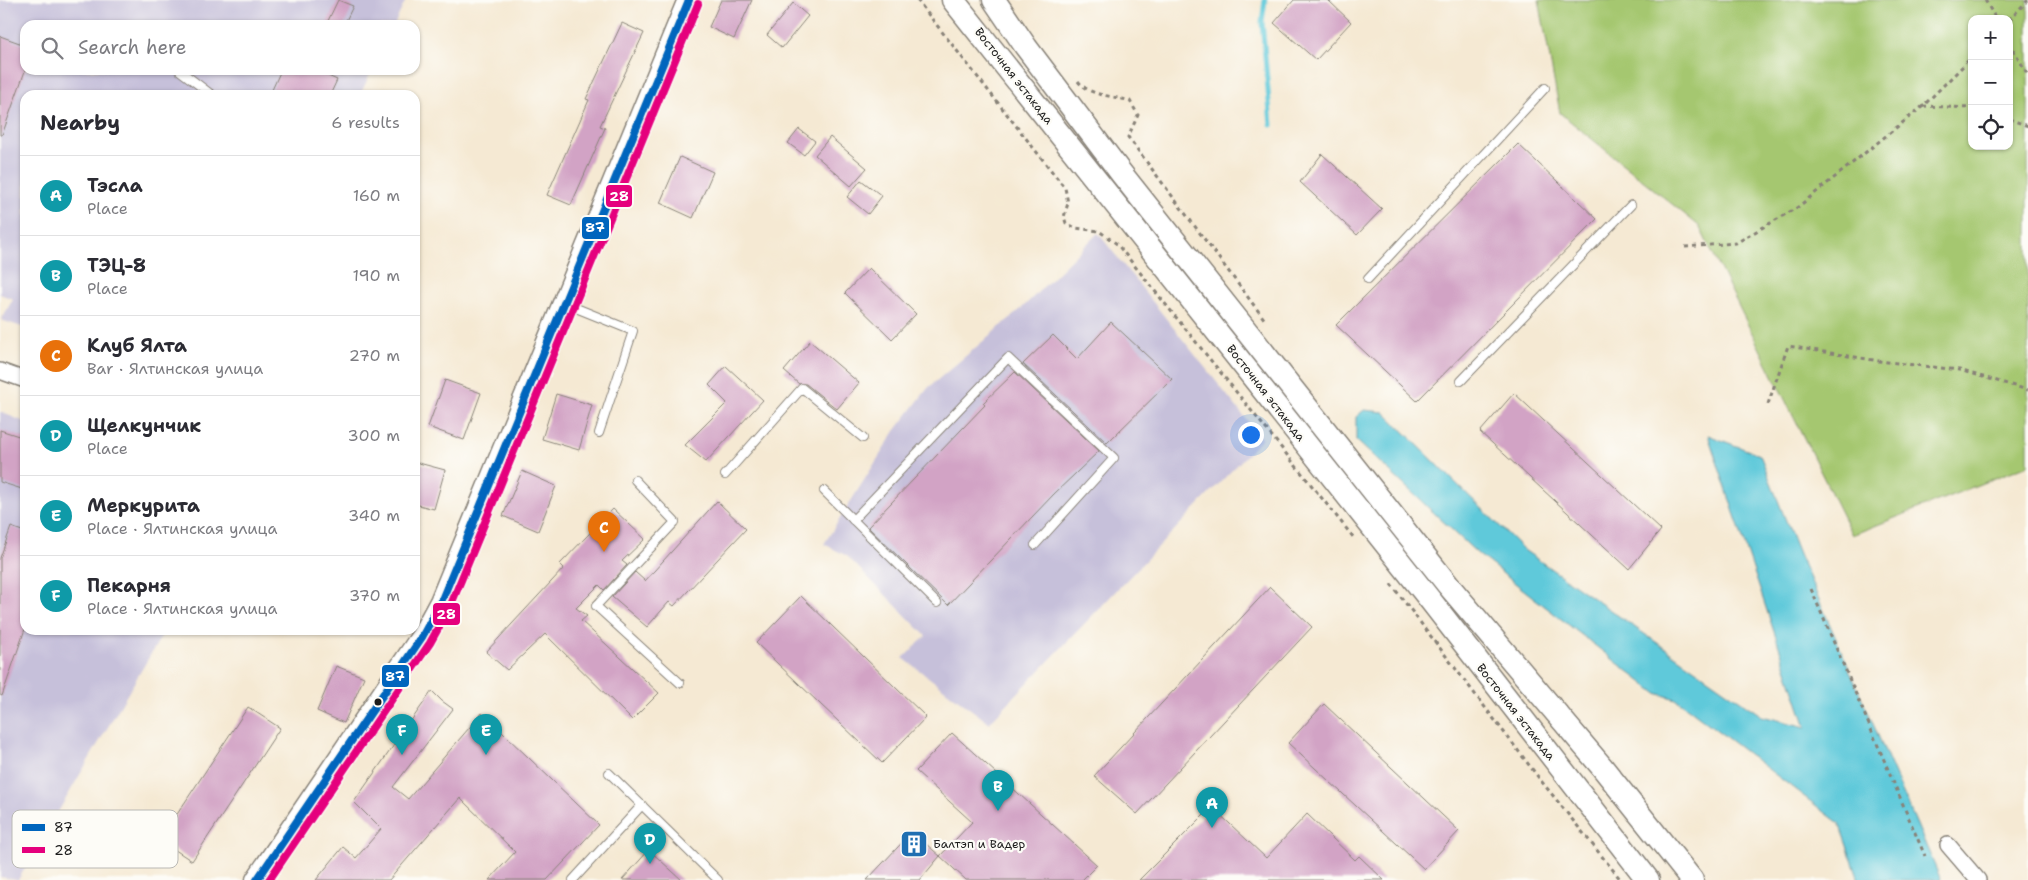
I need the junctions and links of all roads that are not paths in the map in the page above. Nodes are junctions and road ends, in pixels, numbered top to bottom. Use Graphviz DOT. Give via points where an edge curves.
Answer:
graph roads {
  1 [pos="689,0"];
  2 [pos="953,0"];
  3 [pos="994,0"];
  4 [pos="186,75"];
  5 [pos="1545,88"];
  6 [pos="205,90"];
  7 [pos="1631,205"];
  8 [pos="1368,280"];
  9 [pos="565,304"];
  10 [pos="0,371"];
  11 [pos="20,378"];
  12 [pos="1461,381"];
  13 [pos="599,433"];
  14 [pos="863,438"];
  15 [pos="725,475"];
  16 [pos="635,480"];
  17 [pos="824,491"];
  18 [pos="854,520"];
  19 [pos="1035,545"];
  20 [pos="937,603"];
  21 [pos="680,683"];
  22 [pos="609,773"];
  23 [pos="642,805"];
  24 [pos="1948,846"];
  25 [pos="257,880"];
  26 [pos="573,880"];
  27 [pos="718,880"];
  28 [pos="1648,880"];
  29 [pos="1692,880"];
  30 [pos="1978,880"];
  1 -- 9 [label="main road"];
  2 -- 28 [label="main road, Восточная эстакада" via="1431,601"];
  3 -- 29 [label="main road, Восточная эстакада" via="1121,174 1448,585 1602,767"];
  4 -- 6 [label="lane"];
  5 -- 8 [label="lane"];
  7 -- 12 [label="lane"];
  9 -- 13 [label="lane" via="633,331"];
  9 -- 25 [label="main road" via="442,602 422,637"];
  10 -- 11 [label="street"];
  14 -- 15 [label="lane" via="802,388"];
  16 -- 21 [label="lane" via="675,522 596,606"];
  17 -- 18 [label="lane"];
  18 -- 19 [label="lane" via="1008,358 1114,458"];
  18 -- 20 [label="lane"];
  22 -- 23 [label="lane"];
  23 -- 26 [label="lane"];
  23 -- 27 [label="lane"];
  24 -- 30 [label="street"];
}
